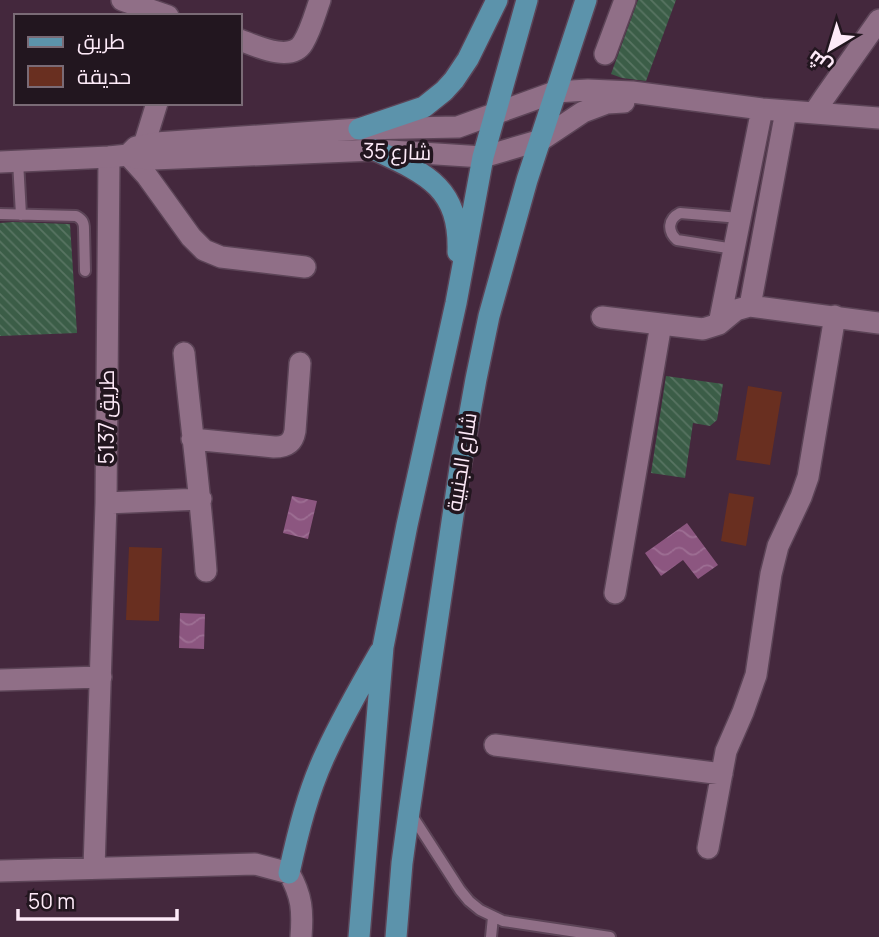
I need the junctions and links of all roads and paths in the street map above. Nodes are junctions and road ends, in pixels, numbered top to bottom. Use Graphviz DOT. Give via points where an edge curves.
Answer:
graph roads {
  1 [pos="122,0"];
  2 [pos="320,0"];
  3 [pos="496,0"];
  4 [pos="527,0"];
  5 [pos="586,0"];
  6 [pos="625,0"];
  7 [pos="162,14"];
  8 [pos="879,20"];
  9 [pos="242,41"];
  10 [pos="605,54"];
  11 [pos="555,92"];
  12 [pos="654,96"];
  13 [pos="156,105"];
  14 [pos="762,109"];
  15 [pos="786,111"];
  16 [pos="495,113"];
  17 [pos="814,113"];
  18 [pos="879,118"];
  19 [pos="359,129"];
  20 [pos="541,140"];
  21 [pos="375,149"];
  22 [pos="127,152"];
  23 [pos="483,157"];
  24 [pos="9,161"];
  25 [pos="0,214"];
  26 [pos="20,215"];
  27 [pos="740,218"];
  28 [pos="767,220"];
  29 [pos="734,249"];
  30 [pos="761,252"];
  31 [pos="305,267"];
  32 [pos="85,271"];
  33 [pos="456,303"];
  34 [pos="750,306"];
  35 [pos="835,316"];
  36 [pos="601,317"];
  37 [pos="879,323"];
  38 [pos="661,324"];
  39 [pos="719,324"];
  40 [pos="184,353"];
  41 [pos="300,363"];
  42 [pos="192,439"];
  43 [pos="201,499"];
  44 [pos="106,503"];
  45 [pos="206,571"];
  46 [pos="615,593"];
  47 [pos="383,647"];
  48 [pos="101,677"];
  49 [pos="0,680"];
  50 [pos="495,745"];
  51 [pos="722,774"];
  52 [pos="409,812"];
  53 [pos="708,848"];
  54 [pos="94,868"];
  55 [pos="0,871"];
  56 [pos="289,873"];
  57 [pos="493,917"];
  58 [pos="514,924"];
  59 [pos="302,927"];
  60 [pos="359,937"];
  61 [pos="396,937"];
  62 [pos="491,937"];
  63 [pos="513,937"];
  64 [pos="610,937"];
  1 -- 7 [label="street"];
  2 -- 9 [label="street" via="302,46 292,52 276,53"];
  3 -- 19 [label="main road" via="468,59 444,91 425,107"];
  4 -- 16 [label="main road, شارع الجنبية"];
  5 -- 11 [label="main road, شارع الجنبية"];
  6 -- 10 [label="street"];
  8 -- 17 [label="street"];
  11 -- 12 [label="street, شارع 35"];
  11 -- 16 [label="street, شارع 35"];
  11 -- 20 [label="main road, شارع الجنبية"];
  12 -- 14 [label="street, شارع 35"];
  12 -- 20 [label="street, شارع 35" via="607,103 583,112"];
  13 -- 22 [label="street, طريق 5137"];
  14 -- 15 [label="street, شارع 35"];
  14 -- 27 [label="street"];
  15 -- 17 [label="street, شارع 35"];
  15 -- 28 [label="street"];
  16 -- 19 [label="street, شارع 35" via="458,127"];
  16 -- 23 [label="main road, شارع الجنبية"];
  17 -- 18 [label="street, شارع 35"];
  19 -- 22 [label="street, شارع 35"];
  20 -- 23 [label="street, شارع 35"];
  20 -- 52 [label="main road, شارع الجنبية" via="508,246 476,379"];
  21 -- 22 [label="street, شارع 35" via="153,159"];
  21 -- 23 [label="street, شارع 35"];
  21 -- 33 [label="main road" via="412,167 443,192 454,210"];
  22 -- 24 [label="street, شارع 35"];
  22 -- 31 [label="street" via="204,250 221,257"];
  22 -- 44 [label="street, طريق 5137"];
  23 -- 33 [label="main road, شارع الجنبية"];
  24 -- 26 [label="lane"];
  25 -- 26 [label="lane"];
  26 -- 32 [label="lane" via="81,219"];
  27 -- 28 [label="street"];
  27 -- 29 [label="street"];
  27 -- 29 [label="lane" via="680,213 670,222 671,235 677,240"];
  28 -- 30 [label="street"];
  29 -- 30 [label="street"];
  29 -- 39 [label="street"];
  30 -- 34 [label="street"];
  33 -- 47 [label="main road, شارع الجنبية"];
  34 -- 35 [label="street"];
  34 -- 39 [label="street" via="736,310"];
  35 -- 37 [label="street"];
  35 -- 51 [label="street" via="808,477 778,546 756,675 726,751"];
  36 -- 38 [label="street"];
  38 -- 39 [label="street" via="703,329"];
  38 -- 46 [label="street"];
  40 -- 42 [label="street"];
  41 -- 42 [label="street" via="295,431 289,444 274,447"];
  42 -- 43 [label="street"];
  43 -- 44 [label="street"];
  43 -- 45 [label="street"];
  44 -- 48 [label="street, طريق 5137"];
  47 -- 56 [label="main road" via="326,753 300,823"];
  47 -- 60 [label="main road, شارع الجنبية"];
  48 -- 49 [label="street"];
  48 -- 54 [label="street, طريق 5137"];
  50 -- 51 [label="street"];
  51 -- 53 [label="street"];
  52 -- 57 [label="lane" via="460,890"];
  52 -- 61 [label="main road, شارع الجنبية"];
  54 -- 55 [label="street"];
  54 -- 56 [label="street" via="255,864"];
  56 -- 59 [label="street" via="302,907"];
  57 -- 58 [label="lane"];
  57 -- 62 [label="lane"];
  58 -- 63 [label="lane"];
  58 -- 64 [label="lane"];
}
